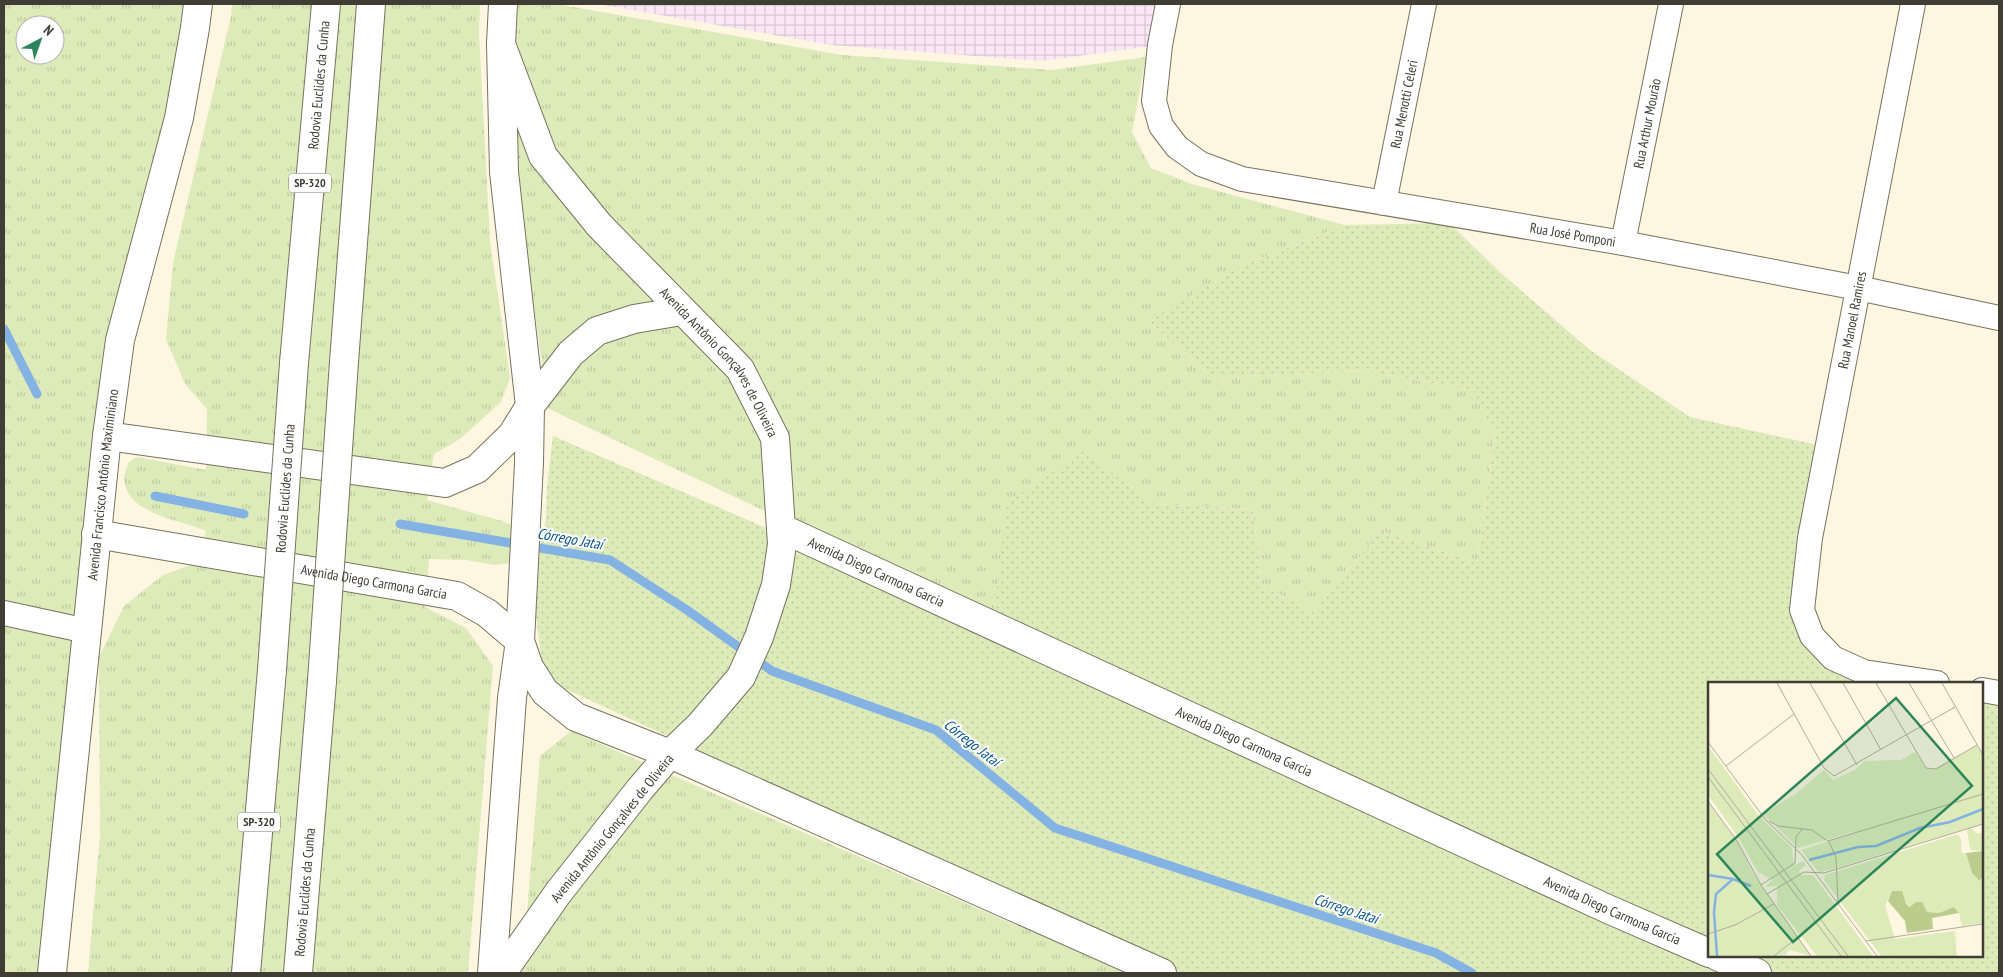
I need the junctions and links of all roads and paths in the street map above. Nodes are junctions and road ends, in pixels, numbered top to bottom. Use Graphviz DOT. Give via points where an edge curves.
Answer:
graph roads {
  1 [pos="198,4"];
  2 [pos="326,4"];
  3 [pos="371,4"];
  4 [pos="503,4"];
  5 [pos="1168,4"];
  6 [pos="1424,4"];
  7 [pos="1671,4"];
  8 [pos="1913,4"];
  9 [pos="501,44"];
  10 [pos="1384,203"];
  11 [pos="1623,243"];
  12 [pos="1858,288"];
  13 [pos="682,311"];
  14 [pos="1999,318"];
  15 [pos="530,406"];
  16 [pos="107,436"];
  17 [pos="781,528"];
  18 [pos="96,534"];
  19 [pos="4,613"];
  20 [pos="87,631"];
  21 [pos="520,641"];
  22 [pos="1929,682"];
  23 [pos="1983,690"];
  24 [pos="1999,693"];
  25 [pos="670,754"];
  26 [pos="1708,953"];
  27 [pos="1718,957"];
  28 [pos="52,973"];
  29 [pos="246,973"];
  30 [pos="298,973"];
  31 [pos="492,973"];
  32 [pos="502,973"];
  33 [pos="1162,973"];
  34 [pos="1757,973"];
  1 -- 16 [label="main road, Avenida Francisco Antônio Maximiniano" via="179,118 120,340"];
  2 -- 29 [label="main road, Rodovia Euclides da Cunha / SP-320, bridge"];
  3 -- 30 [label="main road, Rodovia Euclides da Cunha, bridge"];
  4 -- 9 [label="main road, Avenida Antônio Gonçalves de Oliveira"];
  5 -- 10 [label="street, Rua José Pomponi" via="1154,101 1161,126 1177,147 1201,164 1242,179"];
  6 -- 10 [label="street, Rua Menotti Celeri"];
  7 -- 11 [label="street, Rua Arthur Mourão"];
  8 -- 12 [label="street, Rua Manoel Ramires"];
  9 -- 13 [label="main road, Avenida Antônio Gonçalves de Oliveira" via="543,156 599,225"];
  9 -- 15 [label="main road, Avenida Antônio Gonçalves de Oliveira" via="504,172"];
  10 -- 11 [label="street, Rua José Pomponi"];
  11 -- 12 [label="street, Rua José Pomponi"];
  12 -- 14 [label="street, Rua José Pomponi"];
  12 -- 22 [label="street, Rua Manoel Ramires" via="1810,538 1802,610 1812,636 1834,658 1864,672"];
  13 -- 15 [label="main road" via="634,319 598,331 571,353"];
  13 -- 17 [label="main road, Avenida Antônio Gonçalves de Oliveira" via="740,369 775,438"];
  15 -- 16 [label="main road" via="512,435 477,469 445,483"];
  15 -- 21 [label="main road, Avenida Antônio Gonçalves de Oliveira"];
  16 -- 18 [label="main road, Avenida Francisco Antônio Maximiniano"];
  17 -- 25 [label="main road, Avenida Antônio Gonçalves de Oliveira" via="776,585 759,637 741,677"];
  17 -- 26 [label="main road, Avenida Diego Carmona Garcia"];
  18 -- 20 [label="main road, Avenida Francisco Antônio Maximiniano"];
  18 -- 21 [label="main road, Avenida Diego Carmona Garcia" via="457,596 488,613"];
  19 -- 20 [label="street"];
  20 -- 28 [label="main road, Avenida Francisco Antônio Maximiniano"];
  21 -- 25 [label="main road" via="529,666 545,692 576,717"];
  21 -- 31 [label="main road, Avenida Antônio Gonçalves de Oliveira" via="512,698"];
  23 -- 24 [label="street"];
  25 -- 32 [label="main road, Avenida Antônio Gonçalves de Oliveira" via="558,893"];
  25 -- 33 [label="main road"];
  27 -- 34 [label="main road"];
}
